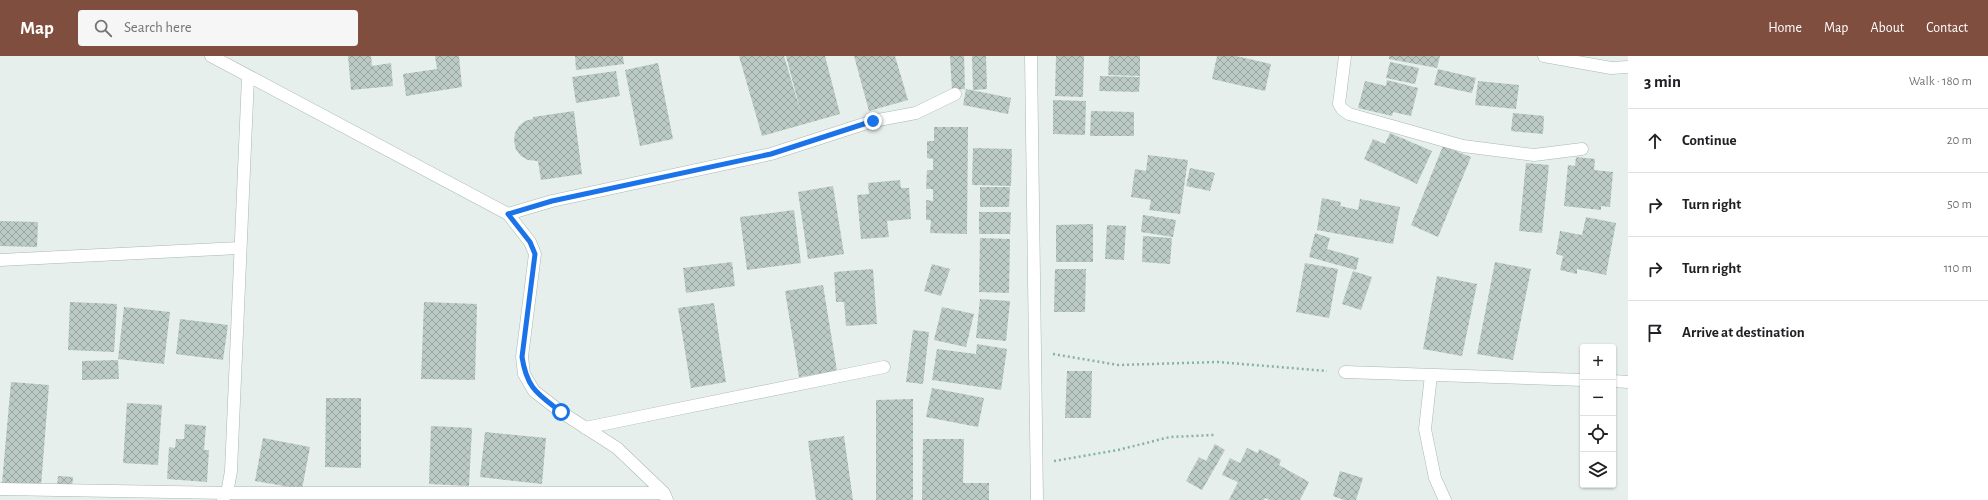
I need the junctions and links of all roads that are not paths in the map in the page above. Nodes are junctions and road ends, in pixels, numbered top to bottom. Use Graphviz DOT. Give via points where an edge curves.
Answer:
graph roads {
  1 [pos="211,56"];
  2 [pos="1031,56"];
  3 [pos="1345,56"];
  4 [pos="1544,56"];
  5 [pos="1628,67"];
  6 [pos="248,76"];
  7 [pos="955,94"];
  8 [pos="1582,148"];
  9 [pos="508,214"];
  10 [pos="239,248"];
  11 [pos="0,260"];
  12 [pos="884,367"];
  13 [pos="1345,372"];
  14 [pos="1431,375"];
  15 [pos="1580,380"];
  16 [pos="1616,381"];
  17 [pos="1628,382"];
  18 [pos="585,428"];
  19 [pos="0,489"];
  20 [pos="225,496"];
  21 [pos="665,497"];
  22 [pos="1037,500"];
  23 [pos="1445,500"];
  1 -- 6 [label="street"];
  2 -- 22 [label="street"];
  3 -- 8 [label="street" via="1339,104 1349,114 1463,146 1534,155"];
  4 -- 5 [label="street" via="1611,68"];
  6 -- 9 [label="street"];
  6 -- 10 [label="street"];
  7 -- 9 [label="street" via="916,113 873,121 771,154 552,201"];
  9 -- 18 [label="street" via="530,242 535,254 522,357 524,374 534,391"];
  10 -- 11 [label="street"];
  10 -- 20 [label="street" via="231,471"];
  12 -- 18 [label="street"];
  13 -- 14 [label="street"];
  14 -- 15 [label="street"];
  14 -- 23 [label="street" via="1425,428 1434,478"];
  16 -- 17 [label="street"];
  18 -- 21 [label="street" via="617,448"];
  19 -- 20 [label="street"];
  20 -- 21 [label="street"];
}
